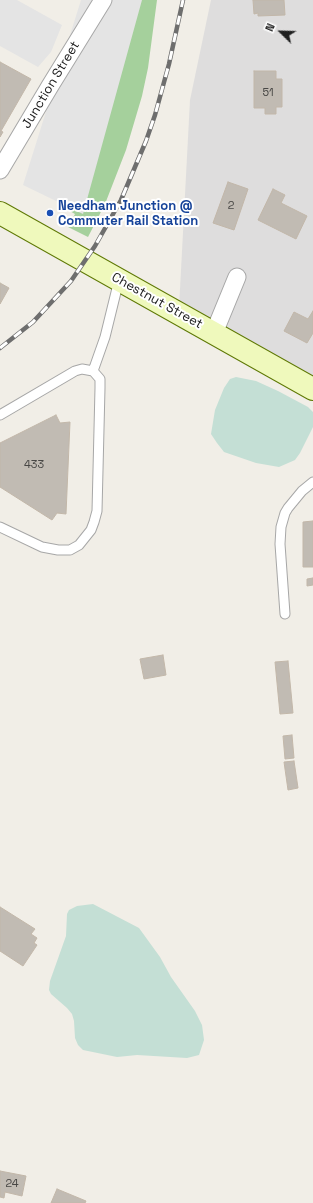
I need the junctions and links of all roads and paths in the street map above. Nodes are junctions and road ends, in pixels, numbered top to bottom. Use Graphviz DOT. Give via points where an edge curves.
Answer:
graph roads {
  1 [pos="103,0"];
  2 [pos="0,170"];
  3 [pos="0,213"];
  4 [pos="237,277"];
  5 [pos="119,280"];
  6 [pos="214,333"];
  7 [pos="93,371"];
  8 [pos="313,389"];
  9 [pos="0,415"];
  10 [pos="313,482"];
  11 [pos="0,527"];
  12 [pos="285,614"];
  1 -- 2 [label="street, Junction Street"];
  3 -- 5 [label="main road, Chestnut Street"];
  4 -- 6 [label="street"];
  5 -- 6 [label="main road, Chestnut Street"];
  5 -- 7 [label="lane" via="105,337"];
  6 -- 8 [label="main road, Chestnut Street"];
  7 -- 9 [label="lane" via="75,371"];
  7 -- 11 [label="lane" via="100,379 100,388 96,510 91,530 79,545 70,550 58,550 42,547"];
  10 -- 12 [label="lane" via="288,508 281,527"];
}
